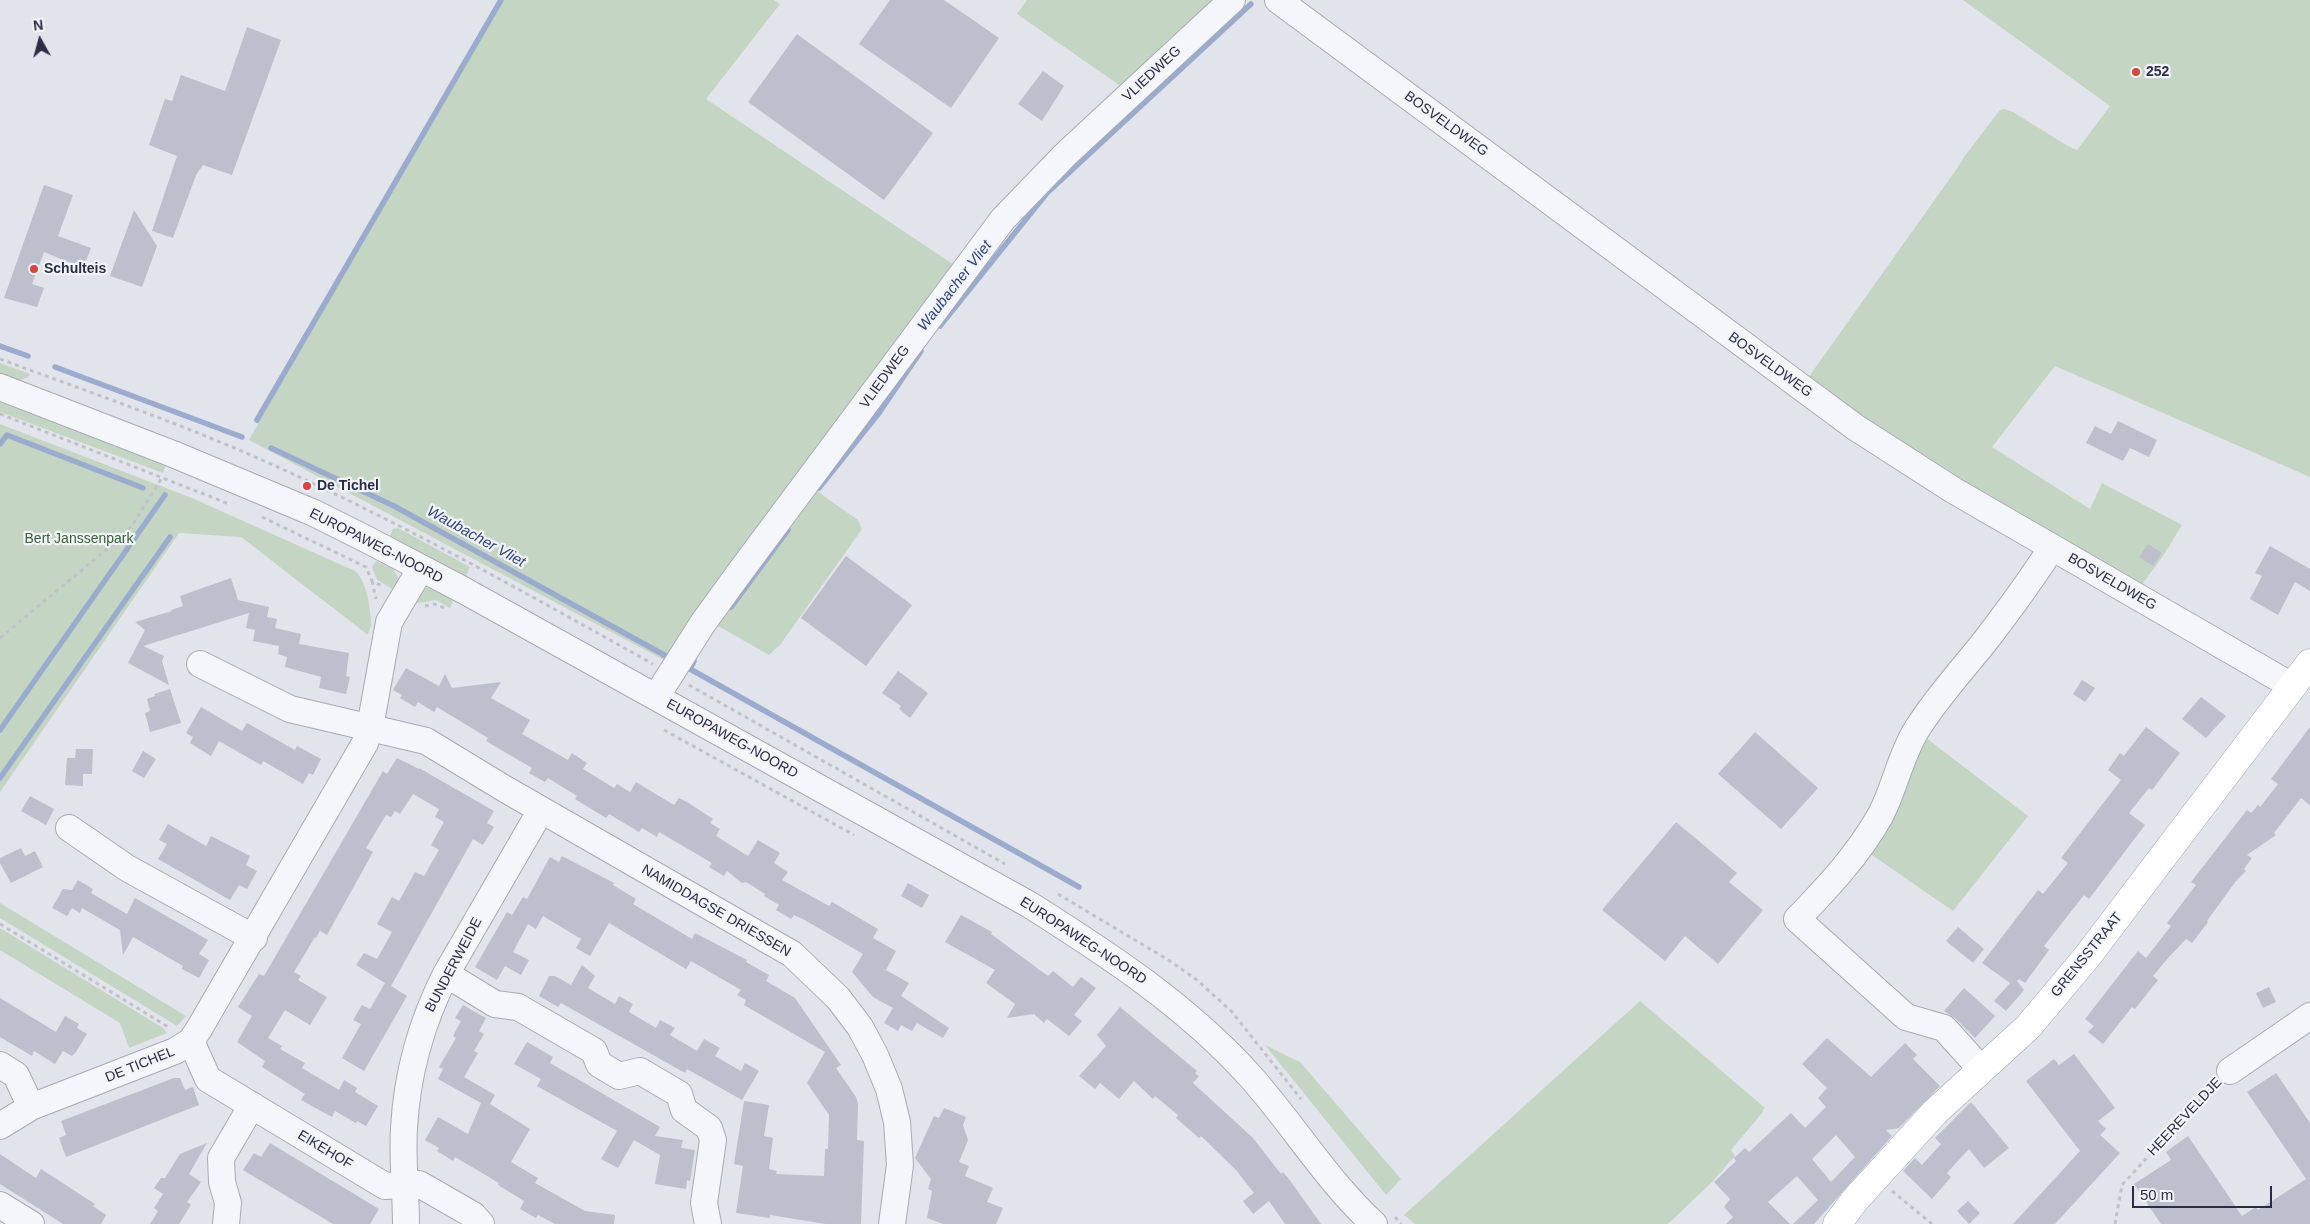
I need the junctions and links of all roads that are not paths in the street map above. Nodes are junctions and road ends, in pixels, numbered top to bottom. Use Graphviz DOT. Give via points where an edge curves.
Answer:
graph roads {
  1 [pos="1232,0"];
  2 [pos="1278,0"];
  3 [pos="0,387"];
  4 [pos="2052,547"];
  5 [pos="421,568"];
  6 [pos="2310,663"];
  7 [pos="200,664"];
  8 [pos="2292,686"];
  9 [pos="656,696"];
  10 [pos="370,726"];
  11 [pos="541,810"];
  12 [pos="69,828"];
  13 [pos="254,938"];
  14 [pos="446,974"];
  15 [pos="2310,994"];
  16 [pos="2310,1000"];
  17 [pos="2310,1016"];
  18 [pos="190,1040"];
  19 [pos="0,1065"];
  20 [pos="1981,1069"];
  21 [pos="2230,1071"];
  22 [pos="252,1105"];
  23 [pos="31,1107"];
  24 [pos="0,1126"];
  25 [pos="406,1184"];
  26 [pos="0,1204"];
  27 [pos="31,1224"];
  28 [pos="226,1224"];
  29 [pos="406,1224"];
  30 [pos="481,1224"];
  31 [pos="708,1224"];
  32 [pos="892,1224"];
  33 [pos="1374,1224"];
  34 [pos="1837,1224"];
  1 -- 9 [label="street, VLIEDWEG" via="1066,154 1003,219 730,586"];
  2 -- 4 [label="street, BOSVELDWEG" via="1855,427 1953,490"];
  3 -- 5 [label="street, EUROPAWEG-NOORD" via="314,514"];
  4 -- 8 [label="street, BOSVELDWEG"];
  4 -- 20 [label="street" via="1988,638 1916,730 1880,815 1857,852 1797,919 1906,1017 1944,1028"];
  5 -- 9 [label="street, EUROPAWEG-NOORD"];
  5 -- 10 [label="street, DE TICHEL" via="389,622"];
  6 -- 8 [label="main road, GRENSSTRAAT"];
  7 -- 10 [label="street" via="290,708"];
  8 -- 20 [label="main road, GRENSSTRAAT" via="2086,958 2028,1027"];
  9 -- 33 [label="street, EUROPAWEG-NOORD" via="1030,905 1109,954 1212,1037 1249,1075 1350,1200"];
  10 -- 11 [label="street, NAMIDDAGSE DRIESSEN" via="426,741"];
  10 -- 13 [label="street, DE TICHEL" via="360,754"];
  11 -- 14 [label="street, BUNDERWEIDE"];
  11 -- 32 [label="street, NAMIDDAGSE DRIESSEN" via="792,954 838,998 860,1027 875,1055 889,1089 897,1122 900,1165"];
  12 -- 13 [label="street" via="128,868"];
  13 -- 18 [label="street, DE TICHEL" via="208,1017"];
  14 -- 25 [label="street, BUNDERWEIDE" via="432,1002 412,1064 404,1131"];
  14 -- 31 [label="street" via="495,1004 518,1007 594,1051 600,1064 619,1076 640,1072 679,1094 684,1110 709,1128 713,1140 704,1203"];
  15 -- 16 [label="street"];
  17 -- 21 [label="street, HEEREVELDJE"];
  18 -- 22 [label="street, EIKEHOF" via="208,1079"];
  18 -- 23 [label="street, DE TICHEL" via="161,1058"];
  19 -- 23 [label="street" via="16,1075"];
  20 -- 34 [label="main road, GRENSSTRAAT" via="1935,1112"];
  22 -- 25 [label="street, EIKEHOF" via="385,1186"];
  22 -- 28 [label="street" via="221,1158 222,1182 228,1203"];
  23 -- 24 [label="street, DE TICHEL"];
  25 -- 29 [label="street, BUNDERWEIDE"];
  25 -- 30 [label="street, EIKEHOF" via="419,1184"];
  26 -- 27 [label="street"];
}
